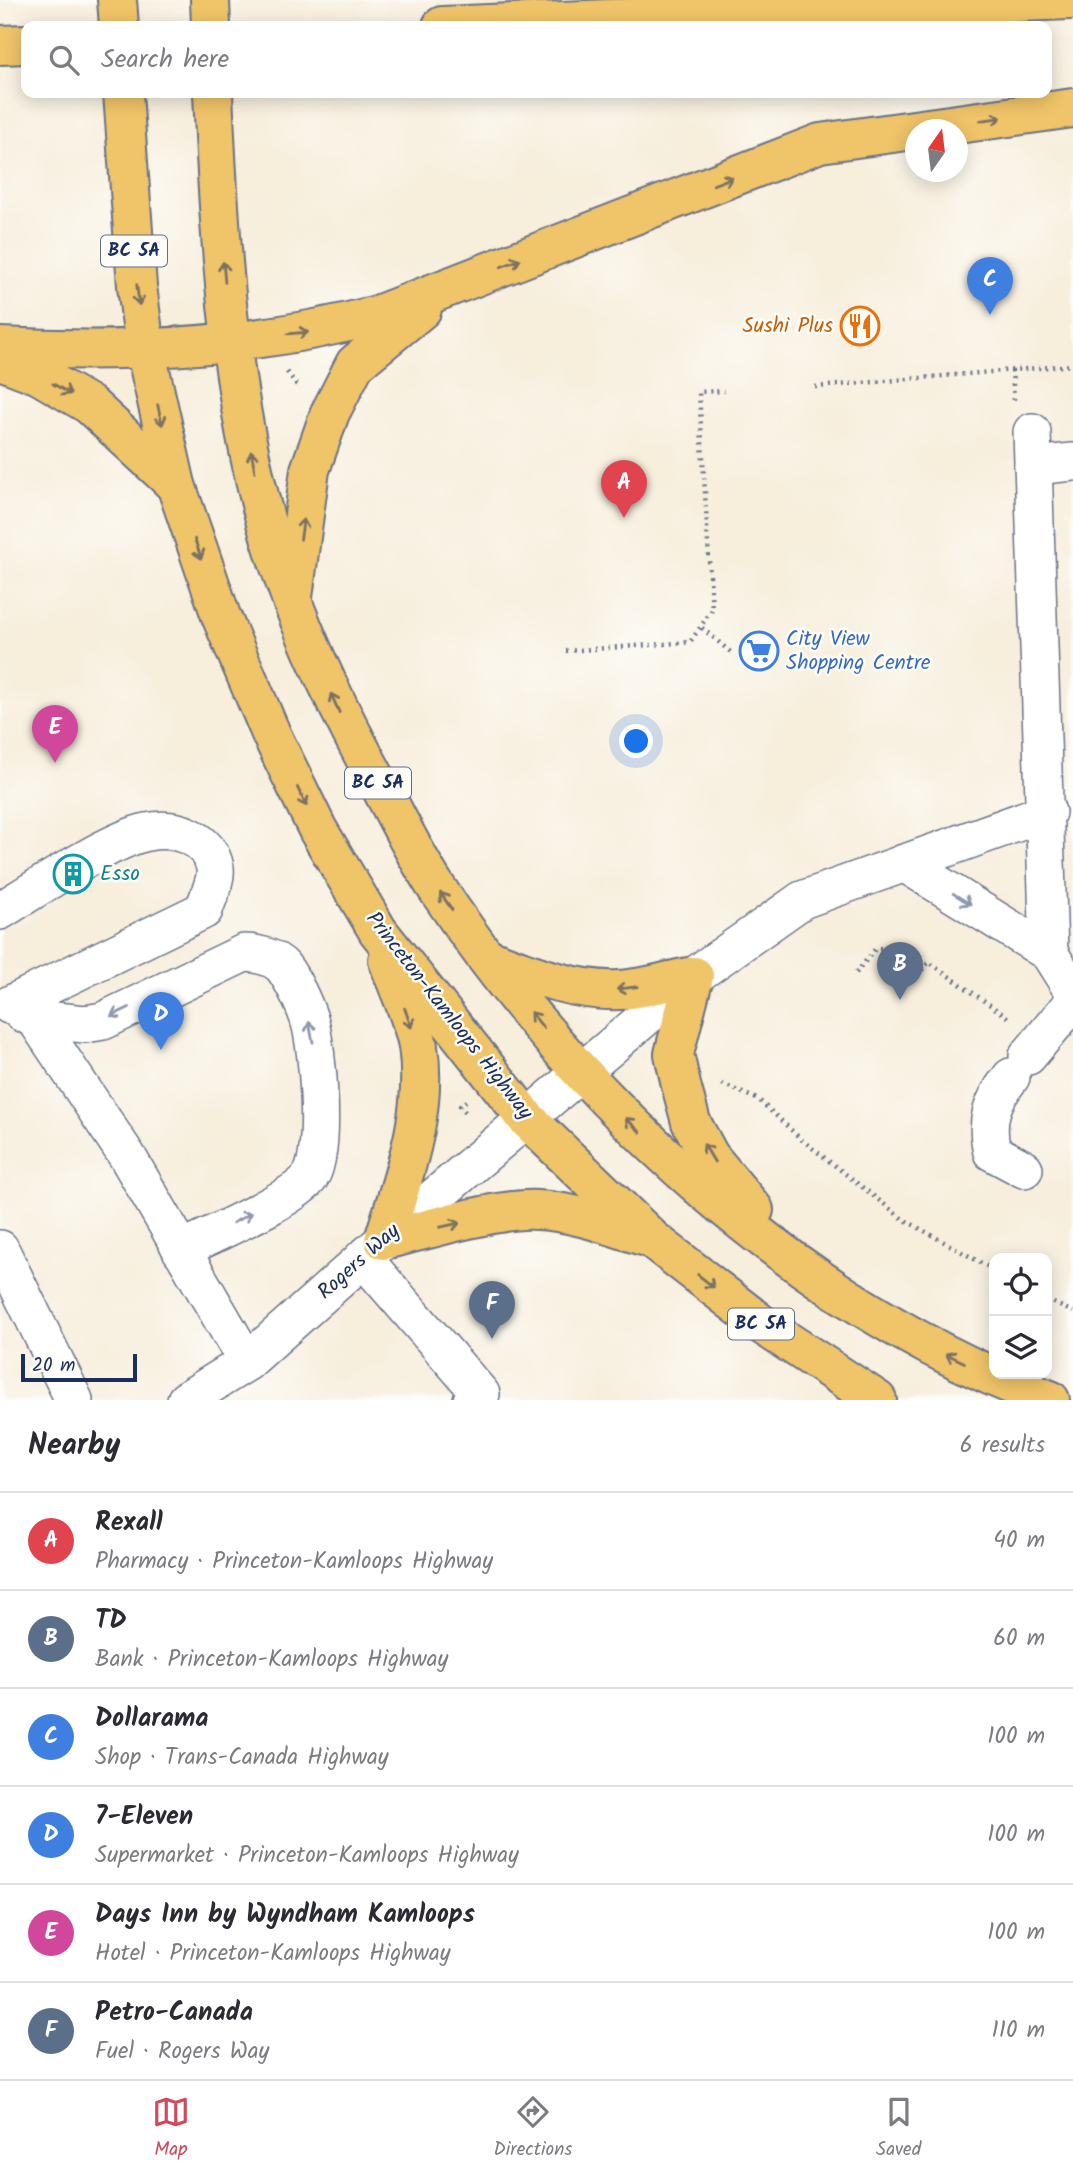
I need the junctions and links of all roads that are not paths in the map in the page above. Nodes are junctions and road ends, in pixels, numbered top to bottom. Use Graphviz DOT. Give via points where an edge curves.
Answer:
graph roads {
  1 [pos="117,0"];
  2 [pos="210,0"];
  3 [pos="1070,0"];
  4 [pos="119,21"];
  5 [pos="211,21"];
  6 [pos="563,21"];
  7 [pos="21,44"];
  8 [pos="0,45"];
  9 [pos="123,98"];
  10 [pos="213,98"];
  11 [pos="1073,108"];
  12 [pos="448,288"];
  13 [pos="230,340"];
  14 [pos="0,347"];
  15 [pos="145,348"];
  16 [pos="0,360"];
  17 [pos="1073,462"];
  18 [pos="176,485"];
  19 [pos="292,597"];
  20 [pos="1047,811"];
  21 [pos="904,863"];
  22 [pos="0,911"];
  23 [pos="378,931"];
  24 [pos="1061,954"];
  25 [pos="486,957"];
  26 [pos="694,976"];
  27 [pos="1073,991"];
  28 [pos="1073,1002"];
  29 [pos="15,1010"];
  30 [pos="581,1073"];
  31 [pos="526,1118"];
  32 [pos="1024,1169"];
  33 [pos="652,1239"];
  34 [pos="0,1248"];
  35 [pos="373,1249"];
  36 [pos="181,1250"];
  37 [pos="798,1262"];
  38 [pos="247,1362"];
  39 [pos="74,1400"];
  40 [pos="186,1400"];
  41 [pos="472,1400"];
  42 [pos="877,1400"];
  43 [pos="1050,1400"];
  1 -- 4 [label="main road"];
  2 -- 5 [label="main road"];
  3 -- 6 [label="main road"];
  7 -- 8 [label="main road"];
  9 -- 15 [label="main road, Princeton-Kamloops Highway / BC 5A, one-way"];
  13 -- 10 [label="main road, BC 5A, one-way"];
  12 -- 11 [label="main road, one-way" via="820,143"];
  13 -- 12 [label="main road, one-way" via="314,332 377,315"];
  19 -- 12 [label="main road, one-way" via="310,470 355,363"];
  13 -- 15 [label="main road"];
  19 -- 13 [label="main road, BC 5A, one-way" via="261,505"];
  14 -- 15 [label="main road" via="85,352"];
  15 -- 18 [label="main road, Princeton-Kamloops Highway / BC 5A, one-way"];
  16 -- 18 [label="main road, one-way" via="39,375 90,405"];
  17 -- 20 [label="street" via="1033,449"];
  18 -- 23 [label="main road, Princeton-Kamloops Highway / BC 5A, one-way" via="221,616 272,736 318,830"];
  25 -- 19 [label="main road, BC 5A, one-way" via="434,883 337,709"];
  20 -- 21 [label="street, Rogers Way"];
  20 -- 24 [label="street"];
  21 -- 24 [label="street, one-way"];
  21 -- 26 [label="street, Rogers Way" via="802,900"];
  22 -- 29 [label="street" via="148,831 190,834 207,847 215,870 204,910"];
  23 -- 31 [label="main road, Princeton-Kamloops Highway / BC 5A"];
  23 -- 35 [label="main road, one-way" via="418,1045 421,1100 410,1154"];
  24 -- 27 [label="street"];
  26 -- 25 [label="main road, one-way" via="607,989 531,974"];
  30 -- 25 [label="main road, BC 5A, one-way"];
  26 -- 30 [label="street, Rogers Way"];
  37 -- 26 [label="main road, one-way" via="710,1157 691,1122 674,1054"];
  28 -- 32 [label="street" via="999,1092 986,1128 992,1152"];
  29 -- 36 [label="street" via="120,1144"];
  36 -- 29 [label="street, one-way" via="295,1193 311,1176 318,1157 313,1034 282,966 244,953 103,1021 85,1024"];
  30 -- 31 [label="street, Rogers Way"];
  37 -- 30 [label="main road, BC 5A, one-way" via="703,1191"];
  31 -- 33 [label="main road, Princeton-Kamloops Highway / BC 5A"];
  31 -- 35 [label="street, Rogers Way"];
  35 -- 33 [label="main road, one-way" via="502,1213 536,1209 580,1216"];
  33 -- 42 [label="main road, Princeton-Kamloops Highway / BC 5A, one-way" via="764,1326"];
  34 -- 39 [label="street"];
  35 -- 38 [label="street, Rogers Way"];
  35 -- 41 [label="street" via="481,1394"];
  36 -- 38 [label="street"];
  43 -- 37 [label="main road, BC 5A, one-way" via="911,1337"];
  38 -- 40 [label="street, Rogers Way"];
}
